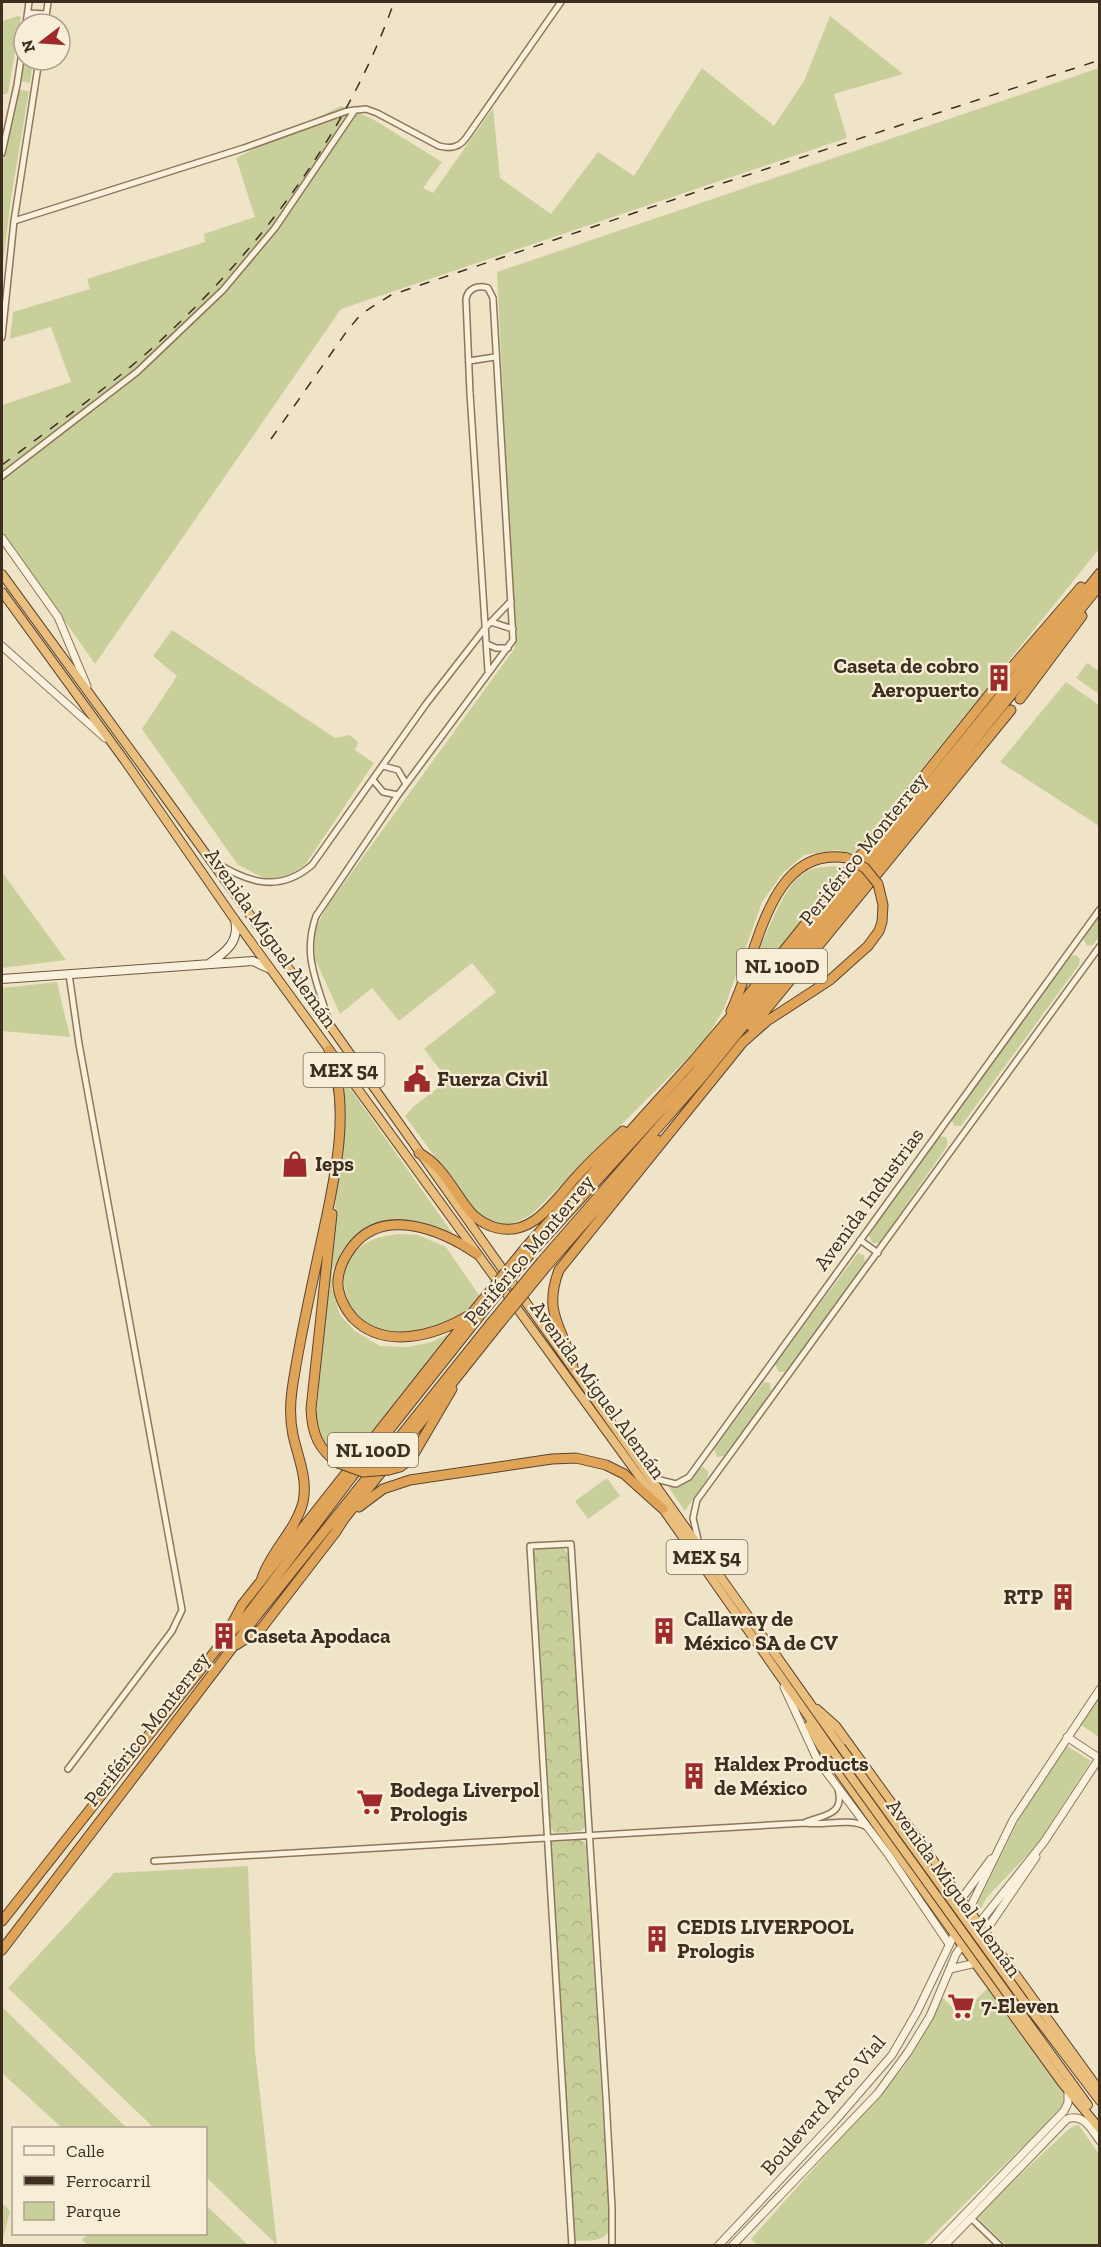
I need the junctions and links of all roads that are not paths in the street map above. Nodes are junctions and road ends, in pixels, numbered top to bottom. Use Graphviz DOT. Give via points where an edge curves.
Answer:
graph roads {
  1 [pos="561,2"];
  2 [pos="19,72"];
  3 [pos="37,72"];
  4 [pos="355,110"];
  5 [pos="2,153"];
  6 [pos="14,221"];
  7 [pos="2,337"];
  8 [pos="495,357"];
  9 [pos="469,361"];
  10 [pos="2,476"];
  11 [pos="2,538"];
  12 [pos="1100,568"];
  13 [pos="1100,573"];
  14 [pos="2,574"];
  15 [pos="1100,585"];
  16 [pos="2,592"];
  17 [pos="1100,592"];
  18 [pos="511,601"];
  19 [pos="488,625"];
  20 [pos="513,629"];
  21 [pos="487,644"];
  22 [pos="2,646"];
  23 [pos="508,648"];
  24 [pos="488,671"];
  25 [pos="1006,674"];
  26 [pos="996,686"];
  27 [pos="1020,699"];
  28 [pos="94,701"];
  29 [pos="1011,710"];
  30 [pos="125,761"];
  31 [pos="383,766"];
  32 [pos="373,780"];
  33 [pos="406,784"];
  34 [pos="398,795"];
  35 [pos="208,857"];
  36 [pos="1100,909"];
  37 [pos="235,920"];
  38 [pos="1100,946"];
  39 [pos="209,963"];
  40 [pos="273,972"];
  41 [pos="69,974"];
  42 [pos="2,979"];
  43 [pos="331,1027"];
  44 [pos="720,1028"];
  45 [pos="743,1042"];
  46 [pos="329,1050"];
  47 [pos="664,1093"];
  48 [pos="699,1095"];
  49 [pos="419,1153"];
  50 [pos="331,1197"];
  51 [pos="860,1240"];
  52 [pos="529,1250"];
  53 [pos="878,1253"];
  54 [pos="477,1254"];
  55 [pos="544,1265"];
  56 [pos="477,1311"];
  57 [pos="493,1326"];
  58 [pos="467,1364"];
  59 [pos="573,1367"];
  60 [pos="652,1478"];
  61 [pos="663,1509"];
  62 [pos="335,1533"];
  63 [pos="699,1546"];
  64 [pos="262,1578"];
  65 [pos="224,1640"];
  66 [pos="234,1646"];
  67 [pos="781,1676"];
  68 [pos="1100,1689"];
  69 [pos="797,1700"];
  70 [pos="814,1707"];
  71 [pos="1067,1737"];
  72 [pos="838,1750"];
  73 [pos="1099,1757"];
  74 [pos="68,1769"];
  75 [pos="835,1783"];
  76 [pos="805,1822"];
  77 [pos="870,1830"];
  78 [pos="590,1836"];
  79 [pos="549,1838"];
  80 [pos="1003,1839"];
  81 [pos="1044,1842"];
  82 [pos="888,1854"];
  83 [pos="154,1861"];
  84 [pos="909,1868"];
  85 [pos="957,1895"];
  86 [pos="937,1909"];
  87 [pos="969,1911"];
  88 [pos="2,1922"];
  89 [pos="979,1924"];
  90 [pos="985,1932"];
  91 [pos="954,1934"];
  92 [pos="949,1944"];
  93 [pos="962,1945"];
  94 [pos="995,1945"];
  95 [pos="2,1950"];
  96 [pos="976,1963"];
  97 [pos="950,1969"];
  98 [pos="1020,2003"];
  99 [pos="1062,2082"];
  100 [pos="1100,2091"];
  101 [pos="1068,2093"];
  102 [pos="1100,2101"];
  103 [pos="1100,2122"];
  104 [pos="1100,2129"];
  105 [pos="1100,2141"];
  106 [pos="752,2211"];
  107 [pos="971,2217"];
  108 [pos="759,2218"];
  109 [pos="572,2246"];
  110 [pos="612,2246"];
  111 [pos="718,2246"];
  112 [pos="732,2246"];
  113 [pos="934,2246"];
  114 [pos="944,2246"];
  115 [pos="1000,2246"];
  1 -- 4 [label="street" via="459,145 439,147 377,113"];
  2 -- 5 [label="street"];
  3 -- 6 [label="street"];
  4 -- 6 [label="street"];
  4 -- 10 [label="street" via="276,228 223,290 137,372"];
  6 -- 7 [label="street"];
  8 -- 9 [label="street"];
  8 -- 9 [label="street" via="493,298 488,288 480,286 466,295"];
  8 -- 18 [label="street"];
  9 -- 19 [label="street"];
  11 -- 28 [label="street" via="58,617"];
  12 -- 25 [label="highway"];
  13 -- 52 [label="highway, Periférico Monterrey / NL 100D" via="695,1073"];
  14 -- 28 [label="highway, Avenida Miguel Alemán / MEX 54"];
  15 -- 55 [label="highway, Periférico Monterrey / NL 100D" via="711,1066"];
  16 -- 30 [label="highway, Avenida Miguel Alemán / MEX 54"];
  17 -- 27 [label="highway"];
  18 -- 19 [label="street"];
  18 -- 20 [label="street"];
  19 -- 20 [label="street"];
  19 -- 21 [label="street"];
  19 -- 31 [label="street"];
  20 -- 23 [label="street"];
  21 -- 23 [label="street"];
  21 -- 24 [label="street"];
  22 -- 30 [label="street" via="84,718"];
  23 -- 24 [label="street"];
  24 -- 33 [label="street"];
  26 -- 44 [label="highway"];
  28 -- 35 [label="highway, Avenida Miguel Alemán / MEX 54"];
  29 -- 45 [label="highway"];
  30 -- 37 [label="highway, Avenida Miguel Alemán / MEX 54"];
  31 -- 32 [label="street"];
  31 -- 33 [label="street" via="398,771"];
  32 -- 34 [label="street" via="383,792"];
  32 -- 35 [label="street" via="312,866 292,879 260,882"];
  33 -- 34 [label="street"];
  34 -- 43 [label="street" via="324,903 310,933 311,961"];
  35 -- 43 [label="highway, Avenida Miguel Alemán / MEX 54"];
  36 -- 51 [label="street, Avenida Industrias"];
  37 -- 39 [label="main road" via="231,945"];
  37 -- 40 [label="highway, Avenida Miguel Alemán / MEX 54"];
  38 -- 53 [label="street, Avenida Industrias"];
  39 -- 40 [label="main road" via="253,961"];
  39 -- 41 [label="main road"];
  40 -- 46 [label="highway, Avenida Miguel Alemán / MEX 54"];
  41 -- 42 [label="main road"];
  41 -- 74 [label="street" via="182,1610 172,1631"];
  43 -- 49 [label="highway, Avenida Miguel Alemán / MEX 54"];
  44 -- 45 [label="highway, bridge" via="734,1005 765,917 795,872 808,861 826,856 847,858 865,868 878,884 883,905 879,932 830,980 766,1021"];
  44 -- 47 [label="highway"];
  45 -- 48 [label="highway"];
  46 -- 50 [label="highway" via="338,1074 340,1101"];
  46 -- 54 [label="highway, Avenida Miguel Alemán / MEX 54"];
  47 -- 49 [label="highway" via="592,1160 542,1216 519,1228 502,1229 479,1220 438,1167"];
  47 -- 52 [label="highway"];
  48 -- 55 [label="highway"];
  48 -- 59 [label="highway" via="559,1270 553,1286 553,1312"];
  49 -- 59 [label="highway, Avenida Miguel Alemán / MEX 54"];
  50 -- 58 [label="highway, bridge" via="331,1230 311,1409 319,1445 338,1463 363,1472 400,1467 411,1459"];
  50 -- 64 [label="highway" via="292,1390 291,1423 303,1473 303,1500"];
  51 -- 53 [label="street"];
  51 -- 60 [label="street, Avenida Industrias" via="687,1479 673,1484"];
  52 -- 56 [label="highway, Periférico Monterrey / NL 100D, bridge"];
  53 -- 63 [label="street, Avenida Industrias" via="698,1500 693,1518"];
  54 -- 56 [label="highway" via="436,1231 410,1225 382,1227 357,1240 342,1263 338,1280 350,1315 376,1333 398,1337 423,1335"];
  54 -- 61 [label="highway, Avenida Miguel Alemán / MEX 54"];
  55 -- 57 [label="highway, Periférico Monterrey / NL 100D, bridge"];
  56 -- 64 [label="highway"];
  56 -- 65 [label="highway, Periférico Monterrey / NL 100D" via="251,1611"];
  57 -- 58 [label="highway"];
  57 -- 66 [label="highway, Periférico Monterrey / NL 100D"];
  58 -- 62 [label="highway"];
  59 -- 60 [label="highway, Avenida Miguel Alemán / MEX 54"];
  60 -- 63 [label="highway, Avenida Miguel Alemán / MEX 54"];
  61 -- 62 [label="highway" via="615,1469 564,1458 401,1482 367,1500"];
  61 -- 67 [label="highway, Avenida Miguel Alemán / MEX 54"];
  62 -- 66 [label="highway" via="261,1629"];
  63 -- 70 [label="highway, Avenida Miguel Alemán / MEX 54"];
  64 -- 65 [label="highway" via="237,1612"];
  65 -- 88 [label="highway, Periférico Monterrey / NL 100D"];
  66 -- 95 [label="highway, Periférico Monterrey / NL 100D"];
  67 -- 69 [label="highway, Avenida Miguel Alemán / MEX 54"];
  67 -- 75 [label="street" via="811,1748"];
  68 -- 71 [label="street"];
  69 -- 72 [label="highway, Avenida Miguel Alemán / MEX 54"];
  69 -- 84 [label="highway" via="821,1747"];
  70 -- 72 [label="highway, Avenida Miguel Alemán / MEX 54"];
  70 -- 85 [label="highway" via="833,1721"];
  71 -- 73 [label="street"];
  71 -- 80 [label="street"];
  72 -- 98 [label="highway, Avenida Miguel Alemán / MEX 54, bridge"];
  73 -- 81 [label="street"];
  75 -- 76 [label="street" via="840,1797 836,1809"];
  75 -- 77 [label="street"];
  76 -- 77 [label="street" via="855,1822"];
  76 -- 78 [label="street"];
  77 -- 82 [label="street"];
  78 -- 79 [label="street"];
  78 -- 79 [label="street" via="571,1544 530,1546"];
  78 -- 110 [label="street"];
  79 -- 83 [label="street"];
  79 -- 109 [label="street"];
  80 -- 85 [label="street" via="972,1886 965,1894"];
  80 -- 87 [label="street, Boulevard Arco Vial"];
  81 -- 89 [label="street, Boulevard Arco Vial"];
  81 -- 90 [label="street"];
  82 -- 84 [label="street"];
  82 -- 92 [label="street"];
  84 -- 86 [label="highway"];
  85 -- 86 [label="highway" via="954,1912 944,1914"];
  85 -- 87 [label="highway"];
  86 -- 91 [label="highway"];
  87 -- 89 [label="highway"];
  87 -- 91 [label="street, Boulevard Arco Vial"];
  89 -- 90 [label="highway"];
  89 -- 93 [label="street, Boulevard Arco Vial"];
  90 -- 94 [label="highway"];
  91 -- 92 [label="street, Boulevard Arco Vial"];
  91 -- 93 [label="highway"];
  92 -- 106 [label="street, Boulevard Arco Vial" via="892,2055"];
  93 -- 96 [label="highway"];
  93 -- 97 [label="street, Boulevard Arco Vial"];
  94 -- 96 [label="highway" via="982,1952"];
  94 -- 100 [label="highway"];
  96 -- 97 [label="street"];
  96 -- 99 [label="highway"];
  97 -- 108 [label="street, Boulevard Arco Vial" via="930,2016 878,2093"];
  98 -- 102 [label="highway, Avenida Miguel Alemán / MEX 54"];
  98 -- 103 [label="highway, Avenida Miguel Alemán / MEX 54"];
  99 -- 101 [label="street"];
  99 -- 104 [label="highway"];
  101 -- 105 [label="street"];
  101 -- 113 [label="street" via="1064,2111"];
  105 -- 107 [label="street" via="1078,2117 1063,2121"];
  106 -- 108 [label="street"];
  106 -- 111 [label="street, Boulevard Arco Vial"];
  107 -- 114 [label="street"];
  107 -- 115 [label="street"];
  108 -- 112 [label="street, Boulevard Arco Vial"];
}
